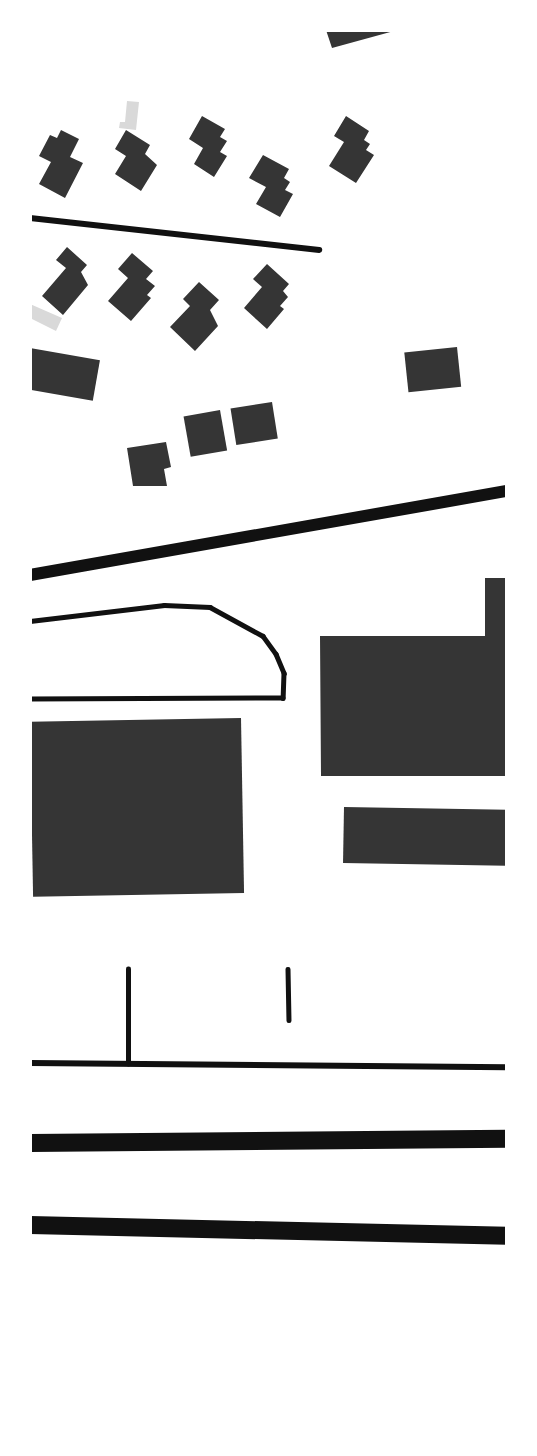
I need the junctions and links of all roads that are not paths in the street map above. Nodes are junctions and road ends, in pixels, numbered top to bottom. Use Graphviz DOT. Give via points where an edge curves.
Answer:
graph roads {
  1 [pos="30,218"];
  2 [pos="319,250"];
  3 [pos="507,491"];
  4 [pos="30,575"];
  5 [pos="30,621"];
  6 [pos="30,699"];
  7 [pos="128,969"];
  8 [pos="288,969"];
  9 [pos="289,1020"];
  10 [pos="30,1063"];
  11 [pos="128,1064"];
  12 [pos="507,1067"];
  13 [pos="507,1139"];
  14 [pos="30,1143"];
  15 [pos="30,1225"];
  16 [pos="507,1236"];
  1 -- 2 [label="street"];
  3 -- 4 [label="main road"];
  5 -- 6 [label="lane" via="164,605 210,607 249,627 272,648 284,673 284,698"];
  7 -- 11 [label="lane"];
  8 -- 9 [label="lane"];
  10 -- 11 [label="street"];
  11 -- 12 [label="street"];
  13 -- 14 [label="highway"];
  15 -- 16 [label="highway"];
}
